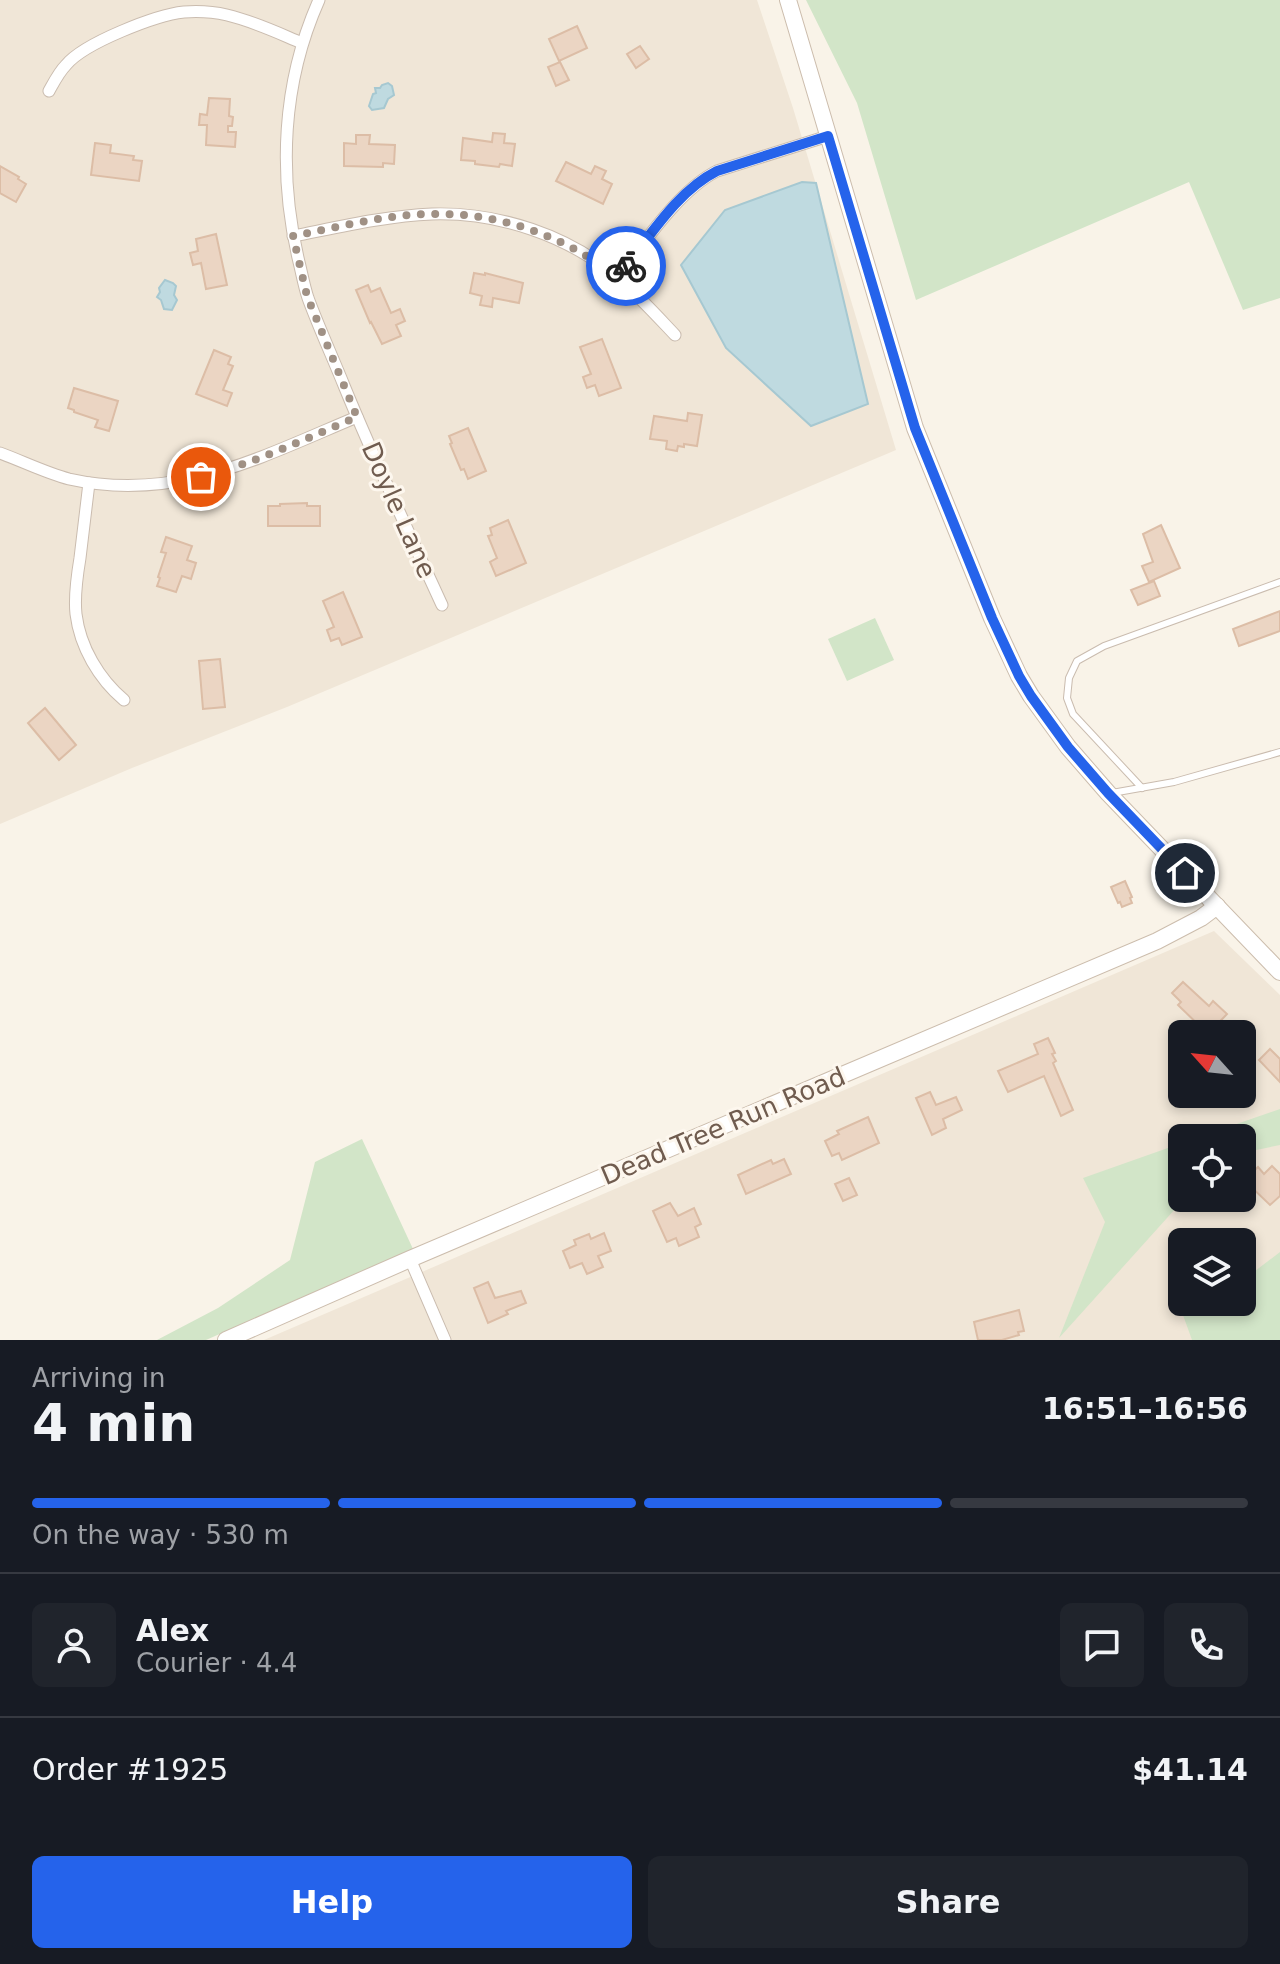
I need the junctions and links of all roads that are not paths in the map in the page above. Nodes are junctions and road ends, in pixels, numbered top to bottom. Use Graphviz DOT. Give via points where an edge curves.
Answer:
graph roads {
  1 [pos="319,0"];
  2 [pos="788,0"];
  3 [pos="302,43"];
  4 [pos="49,91"];
  5 [pos="828,136"];
  6 [pos="293,236"];
  7 [pos="617,278"];
  8 [pos="675,335"];
  9 [pos="357,417"];
  10 [pos="0,453"];
  11 [pos="89,483"];
  12 [pos="1280,582"];
  13 [pos="442,605"];
  14 [pos="124,700"];
  15 [pos="1280,752"];
  16 [pos="1142,788"];
  17 [pos="1108,793"];
  18 [pos="1217,906"];
  19 [pos="1280,972"];
  20 [pos="410,1259"];
  21 [pos="226,1340"];
  22 [pos="445,1340"];
  1 -- 3 [label="street, Doyle Lane"];
  2 -- 5 [label="main road"];
  3 -- 4 [label="street" via="225,15 177,13 112,35 76,55"];
  3 -- 6 [label="street, Doyle Lane" via="286,126"];
  5 -- 7 [label="street" via="704,178"];
  5 -- 17 [label="main road" via="915,428 992,618 1031,696"];
  6 -- 7 [label="street" via="388,218 490,218 547,235"];
  6 -- 9 [label="street, Doyle Lane" via="307,296"];
  7 -- 8 [label="street"];
  9 -- 11 [label="street" via="271,454 177,483"];
  9 -- 13 [label="street, Doyle Lane"];
  10 -- 11 [label="street"];
  11 -- 14 [label="street" via="76,615 95,666"];
  12 -- 16 [label="lane" via="1104,646 1077,661 1067,698 1073,714"];
  15 -- 16 [label="lane"];
  16 -- 17 [label="lane"];
  17 -- 18 [label="main road"];
  18 -- 19 [label="main road"];
  18 -- 20 [label="main road, Dead Tree Run Road" via="1157,941"];
  20 -- 21 [label="main road, Dead Tree Run Road"];
  20 -- 22 [label="street"];
}
